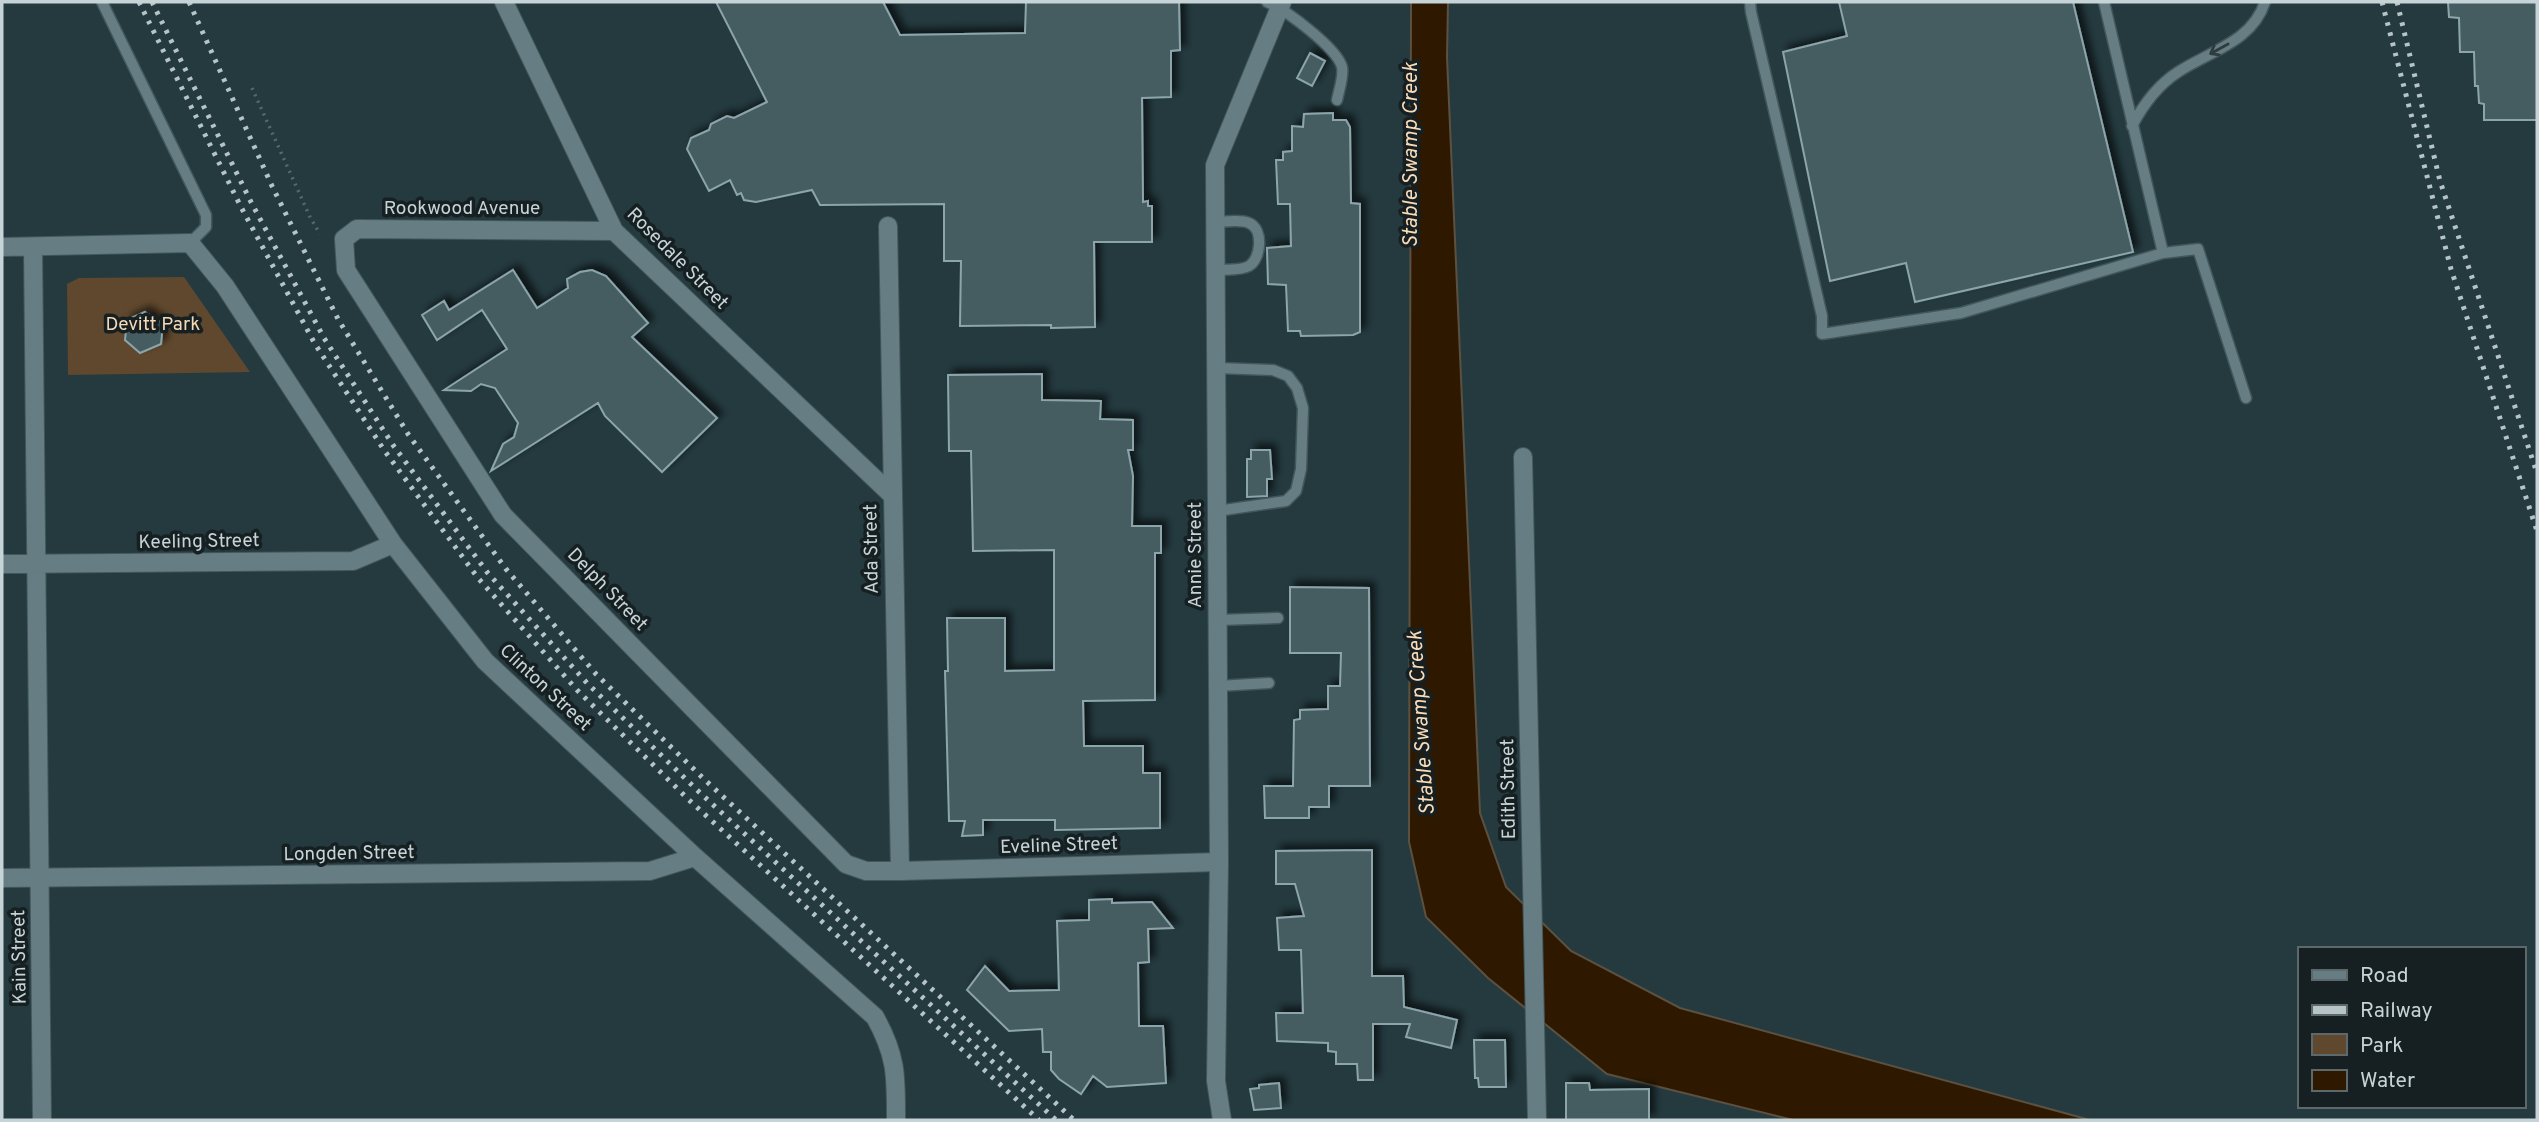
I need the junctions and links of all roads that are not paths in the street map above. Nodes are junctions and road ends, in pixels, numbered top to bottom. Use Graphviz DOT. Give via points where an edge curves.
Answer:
graph roads {
  1 [pos="102,2"];
  2 [pos="504,2"];
  3 [pos="1742,2"];
  4 [pos="2104,2"];
  5 [pos="2265,2"];
  6 [pos="1276,3"];
  7 [pos="1750,7"];
  8 [pos="1337,100"];
  9 [pos="2132,126"];
  10 [pos="1215,222"];
  11 [pos="888,226"];
  12 [pos="614,231"];
  13 [pos="190,243"];
  14 [pos="2,247"];
  15 [pos="33,247"];
  16 [pos="2163,253"];
  17 [pos="346,270"];
  18 [pos="1216,270"];
  19 [pos="1216,368"];
  20 [pos="2246,398"];
  21 [pos="1523,457"];
  22 [pos="892,495"];
  23 [pos="1217,511"];
  24 [pos="393,544"];
  25 [pos="2,564"];
  26 [pos="36,564"];
  27 [pos="1278,618"];
  28 [pos="1218,620"];
  29 [pos="1269,683"];
  30 [pos="1218,686"];
  31 [pos="695,856"];
  32 [pos="1219,862"];
  33 [pos="900,871"];
  34 [pos="2,878"];
  35 [pos="40,878"];
  36 [pos="43,1120"];
  37 [pos="896,1120"];
  38 [pos="1222,1120"];
  39 [pos="1537,1120"];
  1 -- 13 [label="lane" via="206,215 206,227"];
  2 -- 12 [label="street, Rosedale Street"];
  3 -- 7 [label="lane"];
  4 -- 9 [label="lane"];
  5 -- 9 [label="lane, one-way" via="2253,26 2176,74 2143,104"];
  6 -- 8 [label="lane" via="1335,52 1342,68"];
  6 -- 10 [label="street, Annie Street" via="1215,165"];
  7 -- 16 [label="lane" via="1822,316 1822,334 1961,313"];
  9 -- 16 [label="lane"];
  10 -- 18 [label="street, Annie Street"];
  10 -- 18 [label="lane" via="1247,222 1259,234 1253,263"];
  11 -- 22 [label="street, Ada Street"];
  12 -- 17 [label="street, Rookwood Avenue" via="357,229 344,239"];
  12 -- 22 [label="street, Rosedale Street"];
  13 -- 15 [label="street"];
  13 -- 24 [label="street, Clinton Street" via="225,286"];
  14 -- 15 [label="street"];
  15 -- 26 [label="street, Kain Street"];
  16 -- 20 [label="lane" via="2199,250"];
  17 -- 33 [label="street, Delph Street" via="503,515 846,864 866,871"];
  18 -- 19 [label="street, Annie Street"];
  19 -- 23 [label="street, Annie Street"];
  19 -- 23 [label="lane" via="1273,370 1288,376 1303,408 1296,491 1286,502"];
  21 -- 39 [label="street, Edith Street"];
  22 -- 33 [label="street, Ada Street"];
  23 -- 28 [label="street, Annie Street"];
  24 -- 26 [label="street, Keeling Street" via="353,561"];
  24 -- 31 [label="street, Clinton Street" via="485,661"];
  25 -- 26 [label="street, Keeling Street"];
  26 -- 35 [label="street, Kain Street"];
  27 -- 28 [label="lane"];
  28 -- 30 [label="street, Annie Street"];
  29 -- 30 [label="lane"];
  30 -- 32 [label="street, Annie Street"];
  31 -- 35 [label="street, Longden Street" via="650,871"];
  31 -- 37 [label="street, Clinton Street" via="875,1017 888,1041 896,1073"];
  32 -- 33 [label="street, Eveline Street"];
  32 -- 38 [label="street, Annie Street" via="1216,1081"];
  34 -- 35 [label="street, Longden Street"];
  35 -- 36 [label="street, Kain Street"];
}
